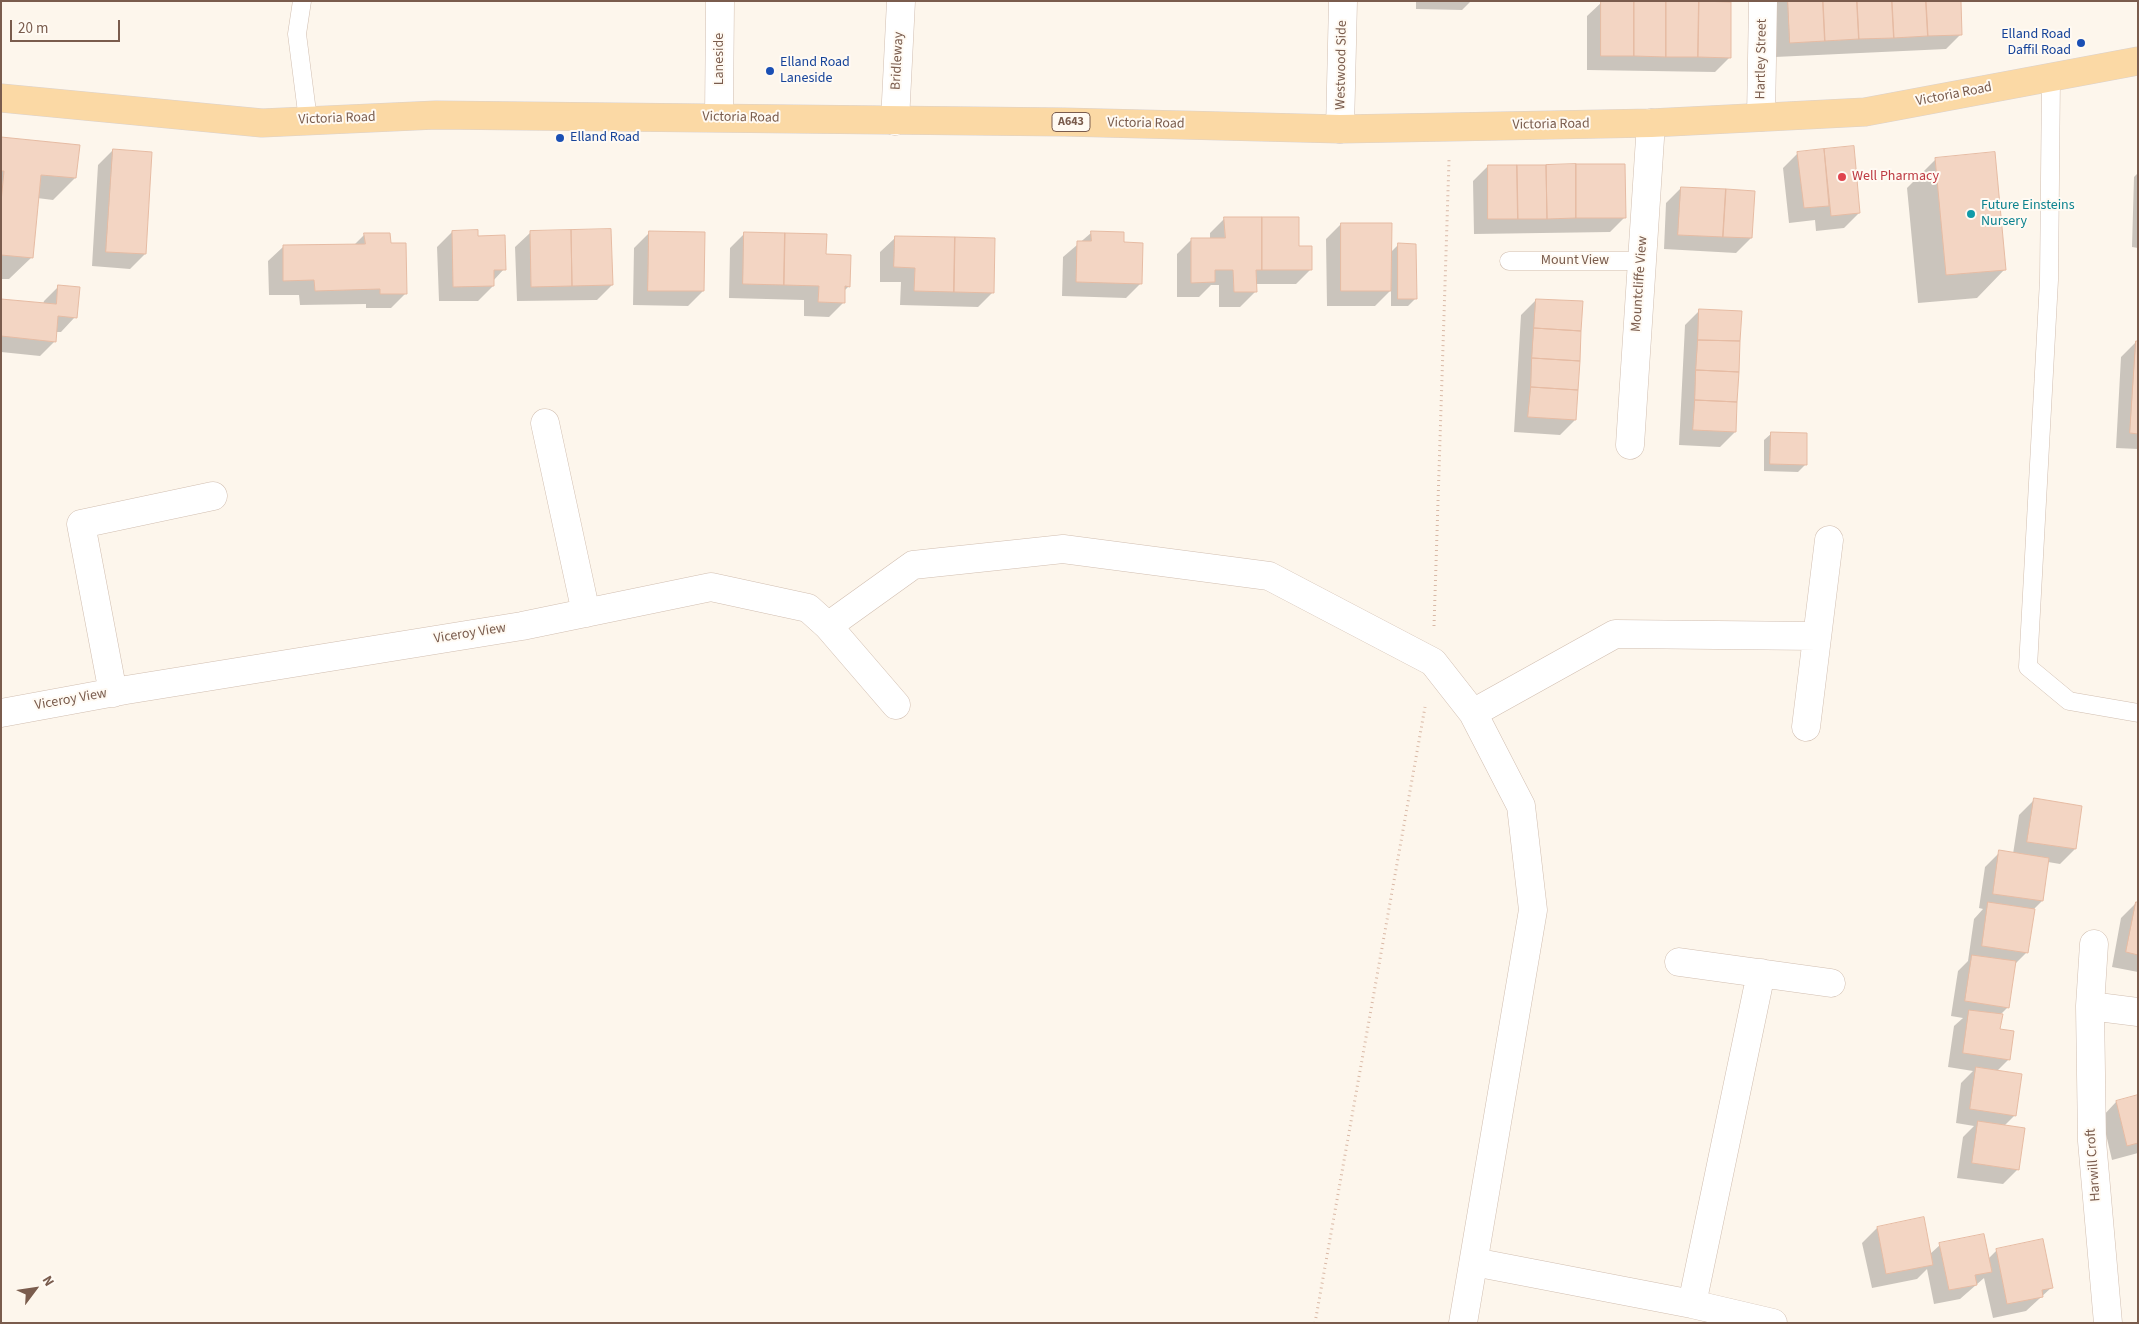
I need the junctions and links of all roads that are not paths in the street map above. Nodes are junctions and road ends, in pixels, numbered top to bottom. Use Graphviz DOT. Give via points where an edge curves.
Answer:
graph roads {
  1 [pos="302,1"];
  2 [pos="720,1"];
  3 [pos="901,1"];
  4 [pos="1343,1"];
  5 [pos="1764,1"];
  6 [pos="2137,56"];
  7 [pos="2051,77"];
  8 [pos="1,98"];
  9 [pos="719,117"];
  10 [pos="1761,118"];
  11 [pos="308,120"];
  12 [pos="895,121"];
  13 [pos="1651,124"];
  14 [pos="1340,129"];
  15 [pos="1509,261"];
  16 [pos="1642,261"];
  17 [pos="545,423"];
  18 [pos="1630,445"];
  19 [pos="213,496"];
  20 [pos="1828,540"];
  21 [pos="586,613"];
  22 [pos="828,626"];
  23 [pos="1817,636"];
  24 [pos="113,693"];
  25 [pos="896,705"];
  26 [pos="1,713"];
  27 [pos="1473,713"];
  28 [pos="2138,713"];
  29 [pos="1806,727"];
  30 [pos="2094,944"];
  31 [pos="1679,962"];
  32 [pos="1761,973"];
  33 [pos="1831,983"];
  34 [pos="2090,1006"];
  35 [pos="2138,1012"];
  36 [pos="1474,1262"];
  37 [pos="1692,1304"];
  38 [pos="1774,1322"];
  39 [pos="1463,1323"];
  40 [pos="2108,1323"];
  1 -- 11 [label="lane" via="297,34"];
  2 -- 9 [label="street, Laneside"];
  3 -- 12 [label="street, Bridleway"];
  4 -- 14 [label="street, Westwood Side"];
  5 -- 10 [label="street, Hartley Street"];
  6 -- 7 [label="main road, Victoria Road / A643"];
  7 -- 10 [label="main road, Victoria Road / A643" via="1865,112"];
  7 -- 28 [label="lane" via="2049,280 2028,667 2068,700"];
  8 -- 11 [label="main road, Victoria Road / A643" via="262,122"];
  9 -- 11 [label="main road, Victoria Road / A643" via="436,115"];
  9 -- 12 [label="main road, Victoria Road / A643"];
  10 -- 13 [label="main road, Victoria Road / A643"];
  12 -- 14 [label="main road, Victoria Road / A643"];
  13 -- 14 [label="main road, Victoria Road / A643"];
  13 -- 16 [label="street, Mountcliffe View"];
  15 -- 16 [label="lane, Mount View"];
  16 -- 18 [label="street, Mountcliffe View"];
  17 -- 21 [label="street"];
  19 -- 24 [label="street" via="81,524"];
  20 -- 23 [label="street"];
  21 -- 22 [label="street, Viceroy View" via="711,588 808,608"];
  21 -- 24 [label="street, Viceroy View"];
  22 -- 25 [label="street, Viceroy View"];
  22 -- 27 [label="street" via="913,565 1063,549 1269,576 1433,662"];
  23 -- 27 [label="street" via="1614,634"];
  23 -- 29 [label="street"];
  24 -- 26 [label="street, Viceroy View"];
  27 -- 36 [label="street" via="1521,806 1533,910"];
  30 -- 34 [label="street, Harwill Croft"];
  31 -- 32 [label="street"];
  32 -- 33 [label="street"];
  32 -- 37 [label="street"];
  34 -- 35 [label="street"];
  34 -- 40 [label="street, Harwill Croft" via="2092,1141"];
  36 -- 37 [label="street"];
  36 -- 39 [label="street"];
  37 -- 38 [label="street"];
}
